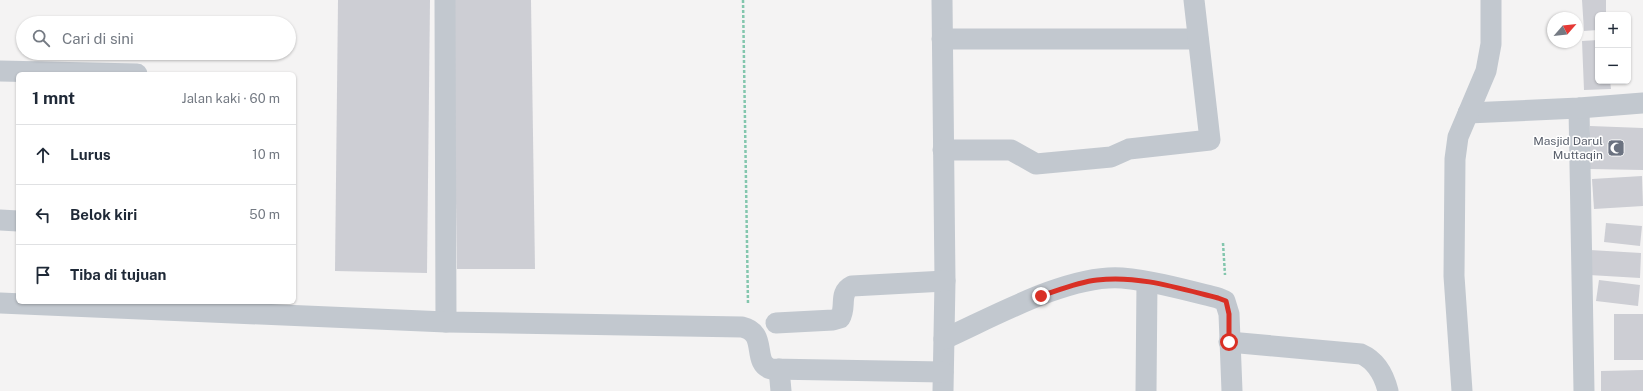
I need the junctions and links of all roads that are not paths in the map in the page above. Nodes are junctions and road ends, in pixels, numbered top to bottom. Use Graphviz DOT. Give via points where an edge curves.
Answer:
graph roads {
  1 [pos="445,0"];
  2 [pos="942,0"];
  3 [pos="1194,0"];
  4 [pos="1491,0"];
  5 [pos="942,39"];
  6 [pos="1198,39"];
  7 [pos="0,72"];
  8 [pos="16,72"];
  9 [pos="1643,103"];
  10 [pos="1579,108"];
  11 [pos="1468,113"];
  12 [pos="943,150"];
  13 [pos="0,220"];
  14 [pos="16,221"];
  15 [pos="945,281"];
  16 [pos="1147,282"];
  17 [pos="0,303"];
  18 [pos="16,304"];
  19 [pos="23,304"];
  20 [pos="446,322"];
  21 [pos="776,323"];
  22 [pos="944,339"];
  23 [pos="1229,342"];
  24 [pos="779,369"];
  25 [pos="943,381"];
  26 [pos="781,391"];
  27 [pos="1146,391"];
  28 [pos="1232,391"];
  29 [pos="1388,391"];
  30 [pos="1462,391"];
  31 [pos="1584,391"];
  1 -- 20 [label="street"];
  2 -- 5 [label="street"];
  3 -- 6 [label="street"];
  4 -- 11 [label="street" via="1491,44 1486,71"];
  5 -- 6 [label="street"];
  5 -- 12 [label="street"];
  6 -- 12 [label="street" via="1210,140 1129,149 1111,157 1036,164 1011,150"];
  7 -- 8 [label="street"];
  9 -- 10 [label="street"];
  10 -- 11 [label="street"];
  10 -- 31 [label="street"];
  11 -- 30 [label="street" via="1458,137 1455,159 1454,276"];
  12 -- 15 [label="street"];
  13 -- 14 [label="street"];
  15 -- 21 [label="street" via="852,286 844,294 840,318"];
  15 -- 22 [label="street"];
  16 -- 22 [label="street" via="1121,278 1095,280 1068,287 1041,296"];
  16 -- 23 [label="street" via="1226,301 1229,314"];
  16 -- 27 [label="street"];
  17 -- 18 [label="street"];
  19 -- 20 [label="street"];
  20 -- 24 [label="street" via="742,327 749,328 757,337 764,366"];
  22 -- 25 [label="street"];
  23 -- 28 [label="street"];
  23 -- 29 [label="street" via="1361,354 1378,367"];
  24 -- 25 [label="street"];
  24 -- 26 [label="street"];
}
